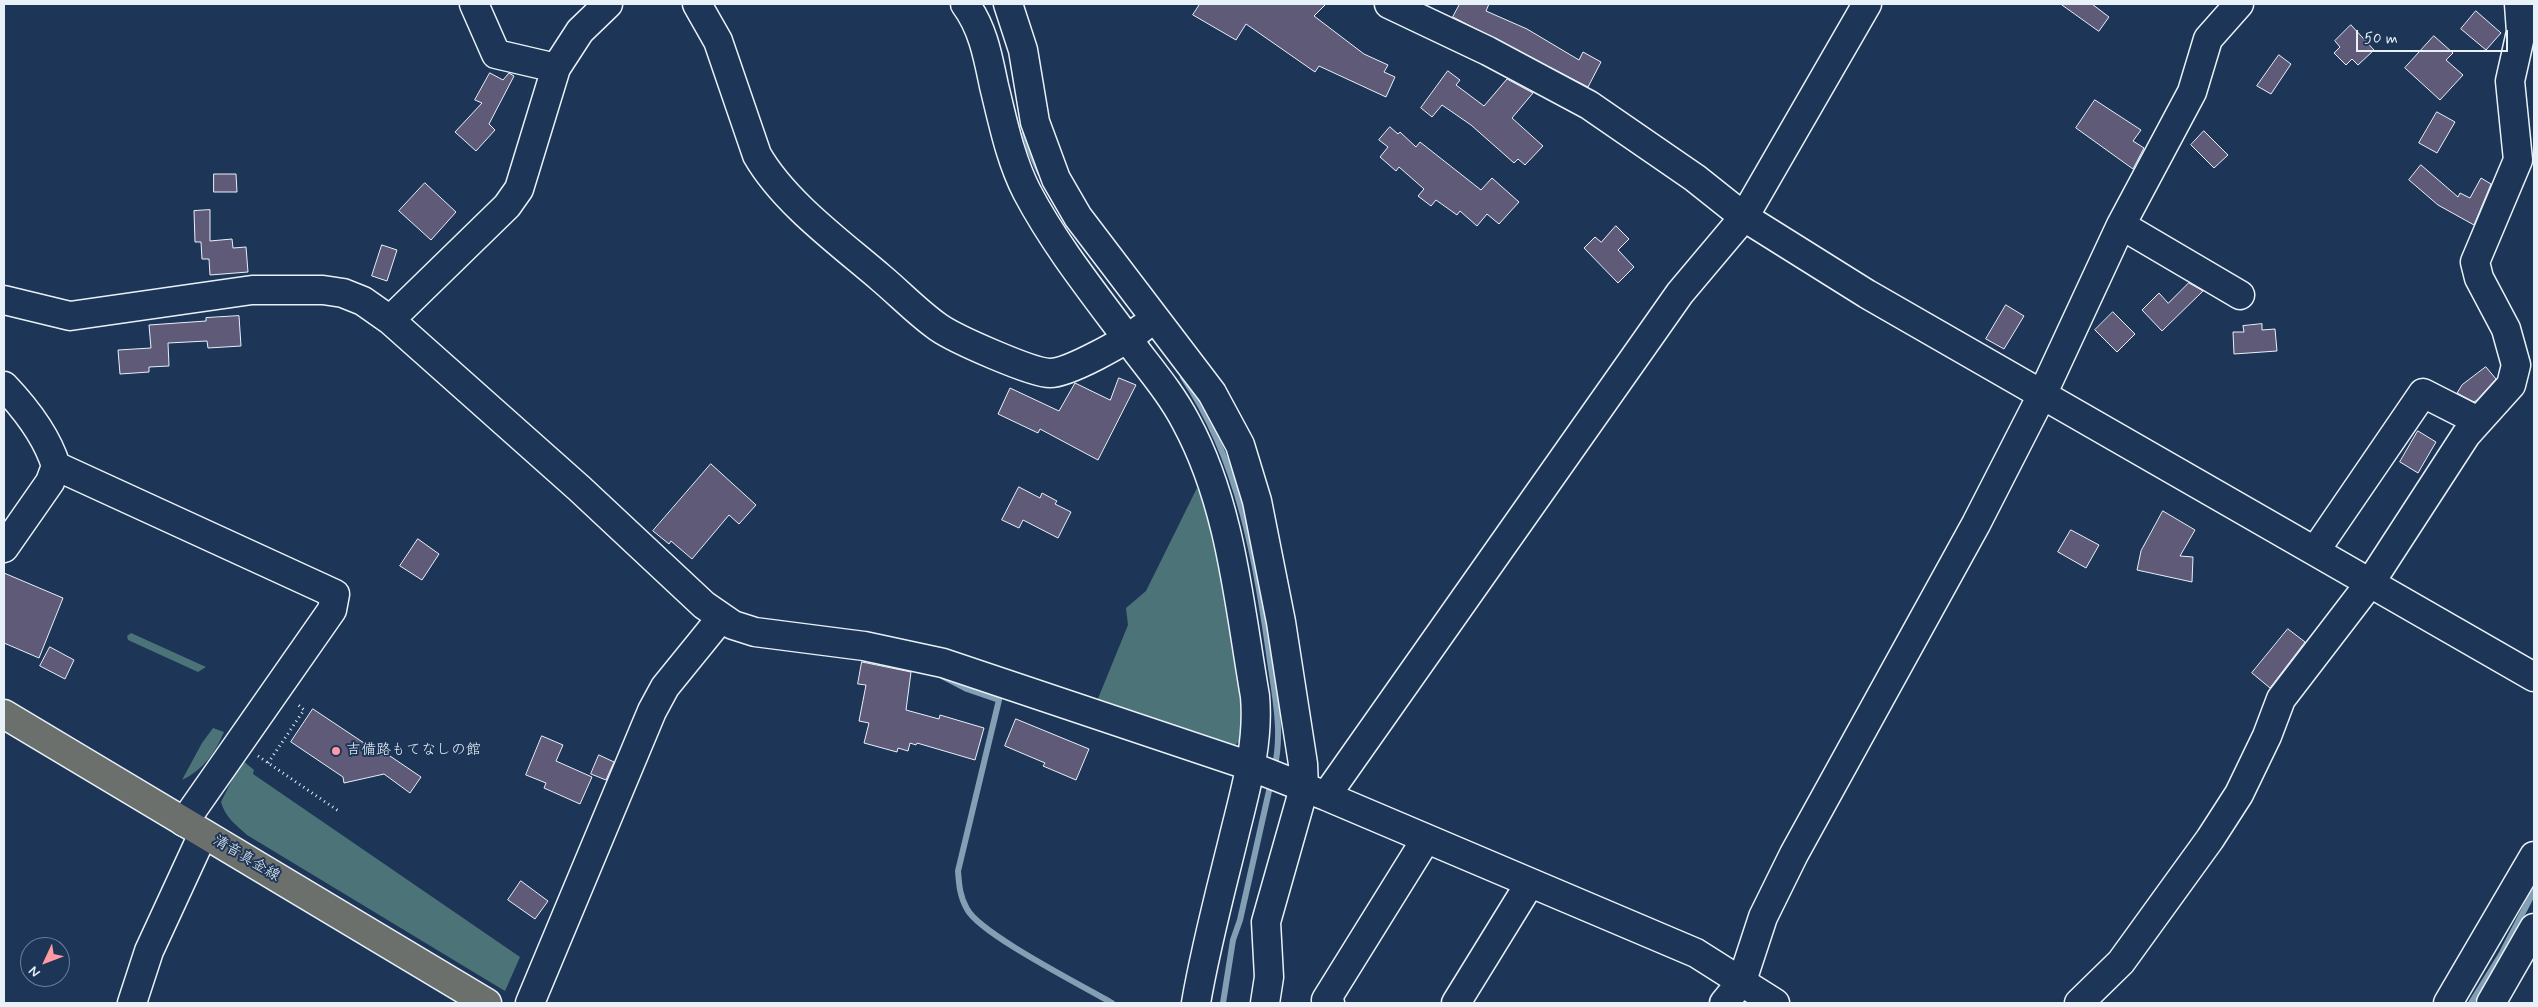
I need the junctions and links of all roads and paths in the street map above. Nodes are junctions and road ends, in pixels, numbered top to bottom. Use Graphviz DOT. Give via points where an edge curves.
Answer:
graph roads {
  1 [pos="474,4"];
  2 [pos="608,4"];
  3 [pos="697,4"];
  4 [pos="965,4"];
  5 [pos="1008,4"];
  6 [pos="1389,4"];
  7 [pos="1867,4"];
  8 [pos="2239,4"];
  9 [pos="2519,4"];
  10 [pos="556,68"];
  11 [pos="1744,217"];
  12 [pos="2121,225"];
  13 [pos="2240,295"];
  14 [pos="4,300"];
  15 [pos="390,320"];
  16 [pos="1143,327"];
  17 [pos="4,386"];
  18 [pos="2042,395"];
  19 [pos="2478,421"];
  20 [pos="56,466"];
  21 [pos="4,548"];
  22 [pos="2315,551"];
  23 [pos="2370,583"];
  24 [pos="721,618"];
  25 [pos="2534,677"];
  26 [pos="278,688"];
  27 [pos="4,714"];
  28 [pos="239,743"];
  29 [pos="268,763"];
  30 [pos="1256,769"];
  31 [pos="1306,789"];
  32 [pos="340,812"];
  33 [pos="194,828"];
  34 [pos="1426,839"];
  35 [pos="2534,856"];
  36 [pos="1530,883"];
  37 [pos="2534,928"];
  38 [pos="1742,982"];
  39 [pos="132,1003"];
  40 [pos="487,1003"];
  41 [pos="530,1003"];
  42 [pos="1196,1003"];
  43 [pos="1265,1003"];
  44 [pos="1330,1003"];
  45 [pos="1456,1003"];
  46 [pos="1724,1003"];
  47 [pos="1775,1003"];
  48 [pos="2079,1003"];
  49 [pos="2448,1003"];
  50 [pos="2492,1003"];
  1 -- 10 [label="street" via="496,54"];
  2 -- 10 [label="street" via="580,31"];
  3 -- 16 [label="street" via="718,41 767,172 835,238 939,328 1038,372 1053,373 1074,366"];
  4 -- 16 [label="street" via="983,38 1003,124 1026,190 1045,223"];
  5 -- 16 [label="street" via="1023,50 1035,122 1056,179"];
  6 -- 11 [label="street" via="1488,51 1589,105 1695,178"];
  7 -- 11 [label="street"];
  8 -- 12 [label="street" via="2208,39 2192,92"];
  9 -- 19 [label="street" via="2521,32 2510,80 2518,160 2475,262 2479,278 2506,329 2516,365 2511,385"];
  10 -- 15 [label="street" via="519,189 507,206"];
  11 -- 18 [label="street" via="1867,294"];
  11 -- 31 [label="street" via="1680,293"];
  12 -- 13 [label="street"];
  12 -- 18 [label="street"];
  14 -- 15 [label="street" via="70,316 252,290 323,290 363,301"];
  15 -- 24 [label="street"];
  16 -- 30 [label="street" via="1204,457 1220,506 1255,696"];
  16 -- 31 [label="street" via="1212,393 1249,470 1282,622"];
  17 -- 20 [label="street" via="51,451"];
  18 -- 22 [label="street"];
  18 -- 38 [label="street" via="1976,524 1777,886"];
  19 -- 22 [label="street" via="2423,393"];
  19 -- 23 [label="street"];
  20 -- 21 [label="street" via="50,482"];
  20 -- 26 [label="street" via="335,594 332,610"];
  22 -- 23 [label="street"];
  23 -- 25 [label="street"];
  23 -- 48 [label="street" via="2281,699 2268,736 2239,794 2210,839 2121,962"];
  24 -- 30 [label="street" via="755,632 864,646 944,663"];
  24 -- 41 [label="street" via="665,687 652,711"];
  26 -- 28 [label="street"];
  26 -- 29 [label="path" via="304,710"];
  27 -- 33 [label="main road, 清音真金線"];
  28 -- 29 [label="path"];
  28 -- 33 [label="street"];
  29 -- 32 [label="path"];
  30 -- 31 [label="street"];
  30 -- 42 [label="street"];
  31 -- 34 [label="street"];
  31 -- 43 [label="street" via="1266,922 1269,977"];
  33 -- 39 [label="street"];
  33 -- 40 [label="main road, 清音真金線"];
  34 -- 36 [label="street"];
  34 -- 44 [label="street" via="1326,1000"];
  35 -- 49 [label="street"];
  36 -- 38 [label="street" via="1696,954"];
  36 -- 45 [label="street"];
  37 -- 50 [label="street"];
  38 -- 46 [label="street"];
  38 -- 47 [label="street"];
}
